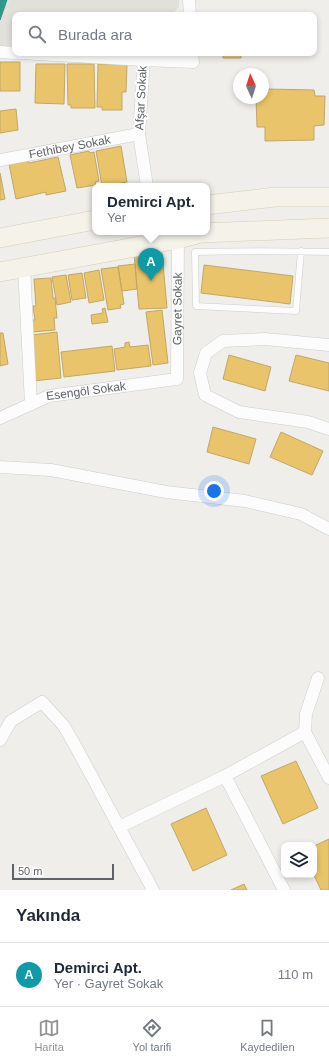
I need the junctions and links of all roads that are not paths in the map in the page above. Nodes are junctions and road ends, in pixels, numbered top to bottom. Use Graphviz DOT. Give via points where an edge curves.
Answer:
graph roads {
  1 [pos="189,0"];
  2 [pos="190,12"];
  3 [pos="0,52"];
  4 [pos="12,53"];
  5 [pos="73,56"];
  6 [pos="192,56"];
  7 [pos="144,60"];
  8 [pos="139,134"];
  9 [pos="0,160"];
  10 [pos="147,183"];
  11 [pos="329,197"];
  12 [pos="210,205"];
  13 [pos="92,221"];
  14 [pos="329,228"];
  15 [pos="210,233"];
  16 [pos="193,235"];
  17 [pos="0,238"];
  18 [pos="178,239"];
  19 [pos="301,251"];
  20 [pos="329,252"];
  21 [pos="24,267"];
  22 [pos="0,272"];
  23 [pos="329,345"];
  24 [pos="177,379"];
  25 [pos="32,404"];
  26 [pos="0,418"];
  27 [pos="329,429"];
  28 [pos="0,467"];
  29 [pos="329,529"];
  30 [pos="319,678"];
  31 [pos="305,732"];
  32 [pos="0,740"];
  33 [pos="225,776"];
  34 [pos="329,778"];
  35 [pos="120,827"];
  36 [pos="153,890"];
  37 [pos="284,890"];
  1 -- 2 [label="street"];
  3 -- 4 [label="street"];
  5 -- 7 [label="street, Afşar Sokak"];
  6 -- 7 [label="street" via="193,62"];
  7 -- 8 [label="street, Afşar Sokak"];
  8 -- 9 [label="street, Fethibey Sokak"];
  8 -- 10 [label="street, Afşar Sokak"];
  11 -- 12 [label="main road" via="275,198"];
  13 -- 17 [label="main road"];
  14 -- 15 [label="main road"];
  16 -- 18 [label="main road"];
  18 -- 21 [label="main road"];
  18 -- 24 [label="street, Gayret Sokak"];
  19 -- 19 [label="lane" via="296,311 196,306 196,252"];
  19 -- 20 [label="lane"];
  21 -- 22 [label="main road"];
  21 -- 25 [label="street"];
  23 -- 27 [label="street" via="265,339 223,341 206,353 200,372 205,395 239,412 308,422"];
  24 -- 25 [label="street, Esengöl Sokak" via="49,396"];
  25 -- 26 [label="street, Esengöl Sokak"];
  28 -- 29 [label="street" via="51,470 166,492 245,500 300,514"];
  30 -- 31 [label="street" via="306,714"];
  31 -- 33 [label="street"];
  31 -- 34 [label="street"];
  32 -- 35 [label="street" via="11,721 42,702 64,726"];
  33 -- 35 [label="street"];
  33 -- 37 [label="street"];
  35 -- 36 [label="street"];
}
